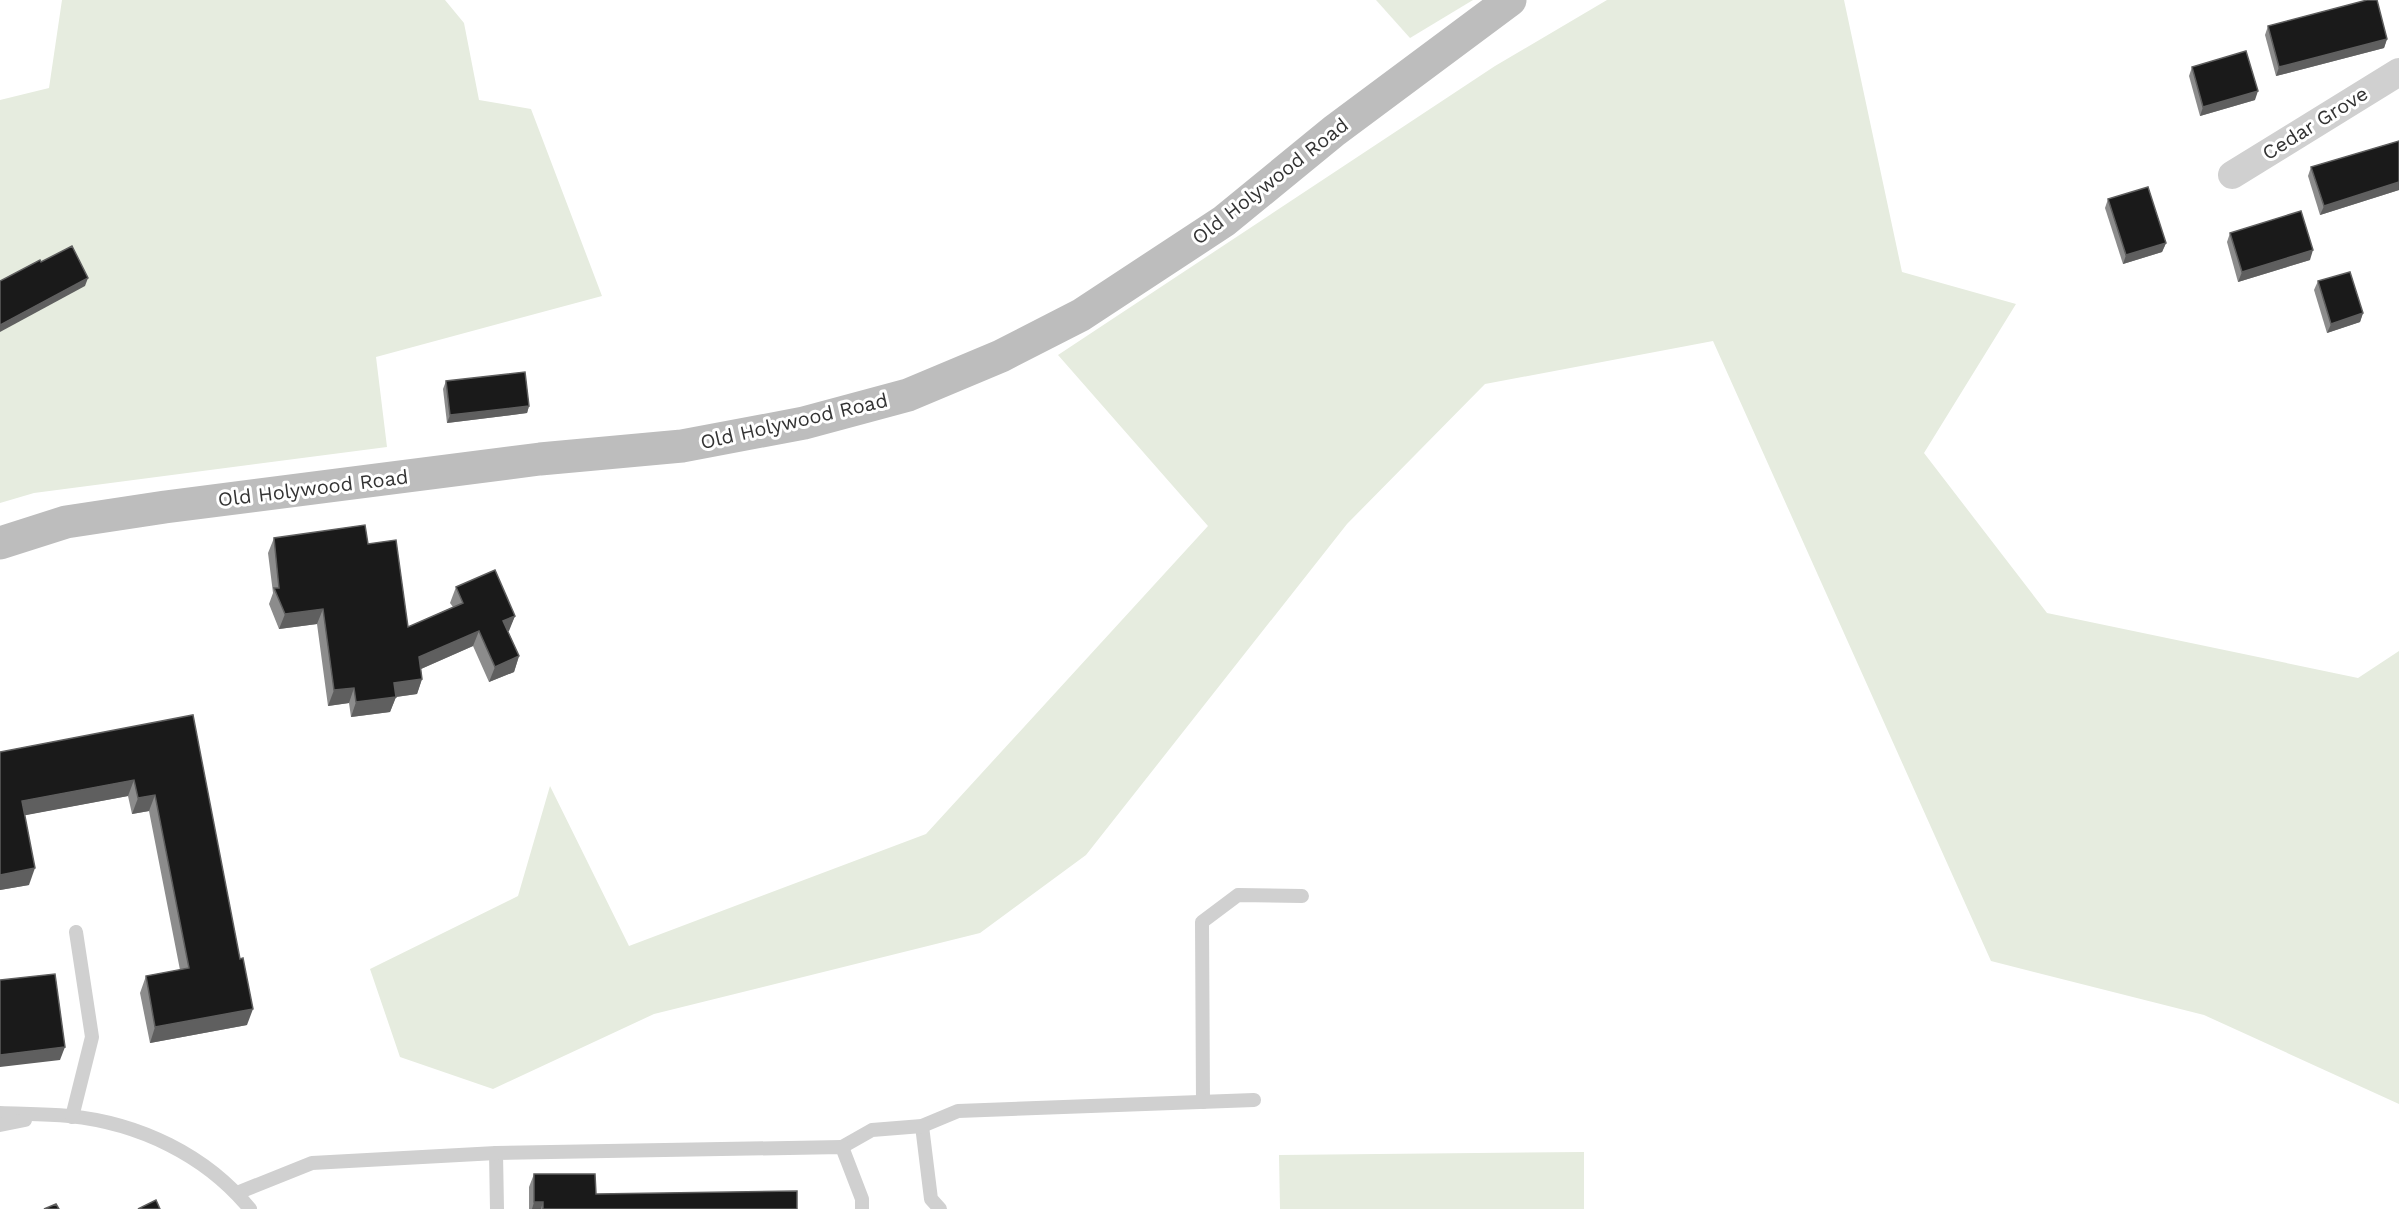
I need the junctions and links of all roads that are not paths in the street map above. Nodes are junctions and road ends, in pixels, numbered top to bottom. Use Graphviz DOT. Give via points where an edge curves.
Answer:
graph roads {
  1 [pos="1500,4"];
  2 [pos="2399,72"];
  3 [pos="2232,175"];
  4 [pos="0,543"];
  5 [pos="1302,896"];
  6 [pos="76,932"];
  7 [pos="1254,1100"];
  8 [pos="1203,1102"];
  9 [pos="0,1113"];
  10 [pos="44,1115"];
  11 [pos="72,1117"];
  12 [pos="0,1125"];
  13 [pos="922,1126"];
  14 [pos="842,1147"];
  15 [pos="496,1153"];
  16 [pos="237,1193"];
  17 [pos="250,1209"];
  18 [pos="497,1209"];
  19 [pos="862,1209"];
  20 [pos="940,1209"];
  1 -- 4 [label="street, Old Holywood Road" via="1224,221 1081,315 1001,356 908,395 804,423 682,446 540,459 165,507 66,522"];
  2 -- 3 [label="street, Cedar Grove"];
  5 -- 8 [label="lane" via="1238,895 1202,922"];
  6 -- 11 [label="lane" via="92,1037"];
  7 -- 8 [label="lane"];
  8 -- 13 [label="lane" via="958,1111"];
  9 -- 10 [label="lane"];
  10 -- 11 [label="lane"];
  10 -- 12 [label="lane"];
  11 -- 16 [label="lane" via="119,1126 174,1146 205,1165"];
  13 -- 14 [label="lane" via="872,1130"];
  13 -- 20 [label="lane" via="931,1199"];
  14 -- 15 [label="lane"];
  14 -- 19 [label="lane" via="862,1199"];
  15 -- 16 [label="lane" via="312,1163"];
  15 -- 18 [label="lane"];
  16 -- 17 [label="lane"];
}
